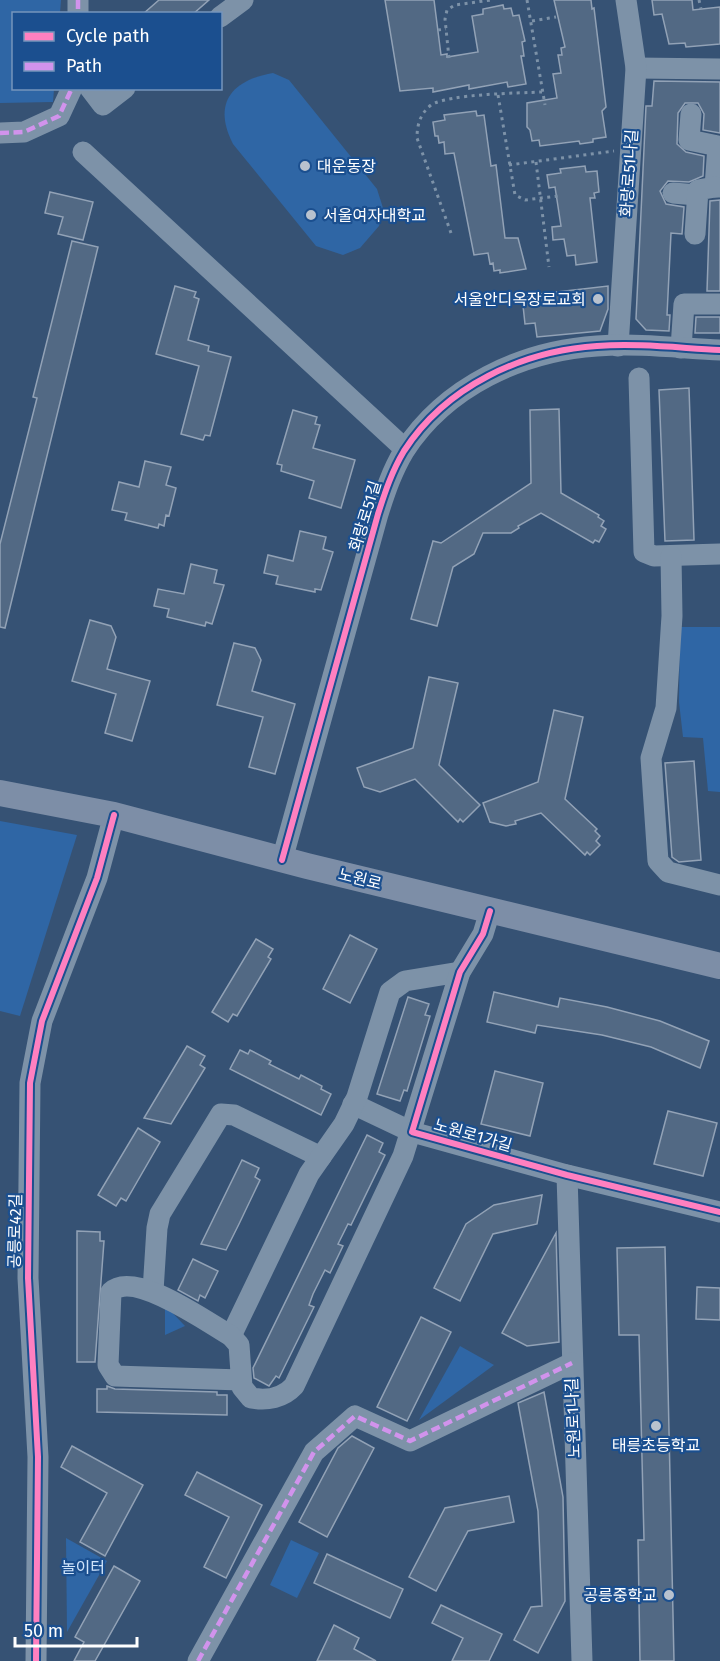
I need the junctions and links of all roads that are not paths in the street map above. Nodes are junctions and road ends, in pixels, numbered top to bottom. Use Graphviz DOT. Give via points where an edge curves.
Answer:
graph roads {
  1 [pos="243,0"];
  2 [pos="626,0"];
  3 [pos="222,16"];
  4 [pos="636,68"];
  5 [pos="720,69"];
  6 [pos="71,90"];
  7 [pos="92,90"];
  8 [pos="122,90"];
  9 [pos="691,114"];
  10 [pos="0,133"];
  11 [pos="83,152"];
  12 [pos="711,190"];
  13 [pos="673,193"];
  14 [pos="695,234"];
  15 [pos="720,304"];
  16 [pos="618,346"];
  17 [pos="681,348"];
  18 [pos="720,350"];
  19 [pos="639,378"];
  20 [pos="405,449"];
  21 [pos="720,554"];
  22 [pos="672,556"];
  23 [pos="0,793"];
  24 [pos="114,815"];
  25 [pos="282,860"];
  26 [pos="720,885"];
  27 [pos="490,911"];
  28 [pos="720,966"];
  29 [pos="460,972"];
  30 [pos="353,1104"];
  31 [pos="412,1132"];
  32 [pos="321,1157"];
  33 [pos="567,1175"];
  34 [pos="720,1212"];
  35 [pos="153,1291"];
  36 [pos="231,1336"];
  37 [pos="572,1363"];
  38 [pos="241,1380"];
  39 [pos="36,1661"];
  40 [pos="198,1661"];
  41 [pos="582,1661"];
  1 -- 3 [label="street"];
  2 -- 4 [label="street, 화랑로51나길"];
  4 -- 5 [label="street"];
  4 -- 16 [label="street, 화랑로51나길"];
  6 -- 10 [label="street" via="58,116 24,132"];
  7 -- 8 [label="street" via="103,105"];
  9 -- 12 [label="street" via="689,141 718,146"];
  11 -- 20 [label="street"];
  12 -- 13 [label="street"];
  12 -- 14 [label="street"];
  15 -- 17 [label="street" via="684,304"];
  16 -- 17 [label="street, 화랑로51길"];
  16 -- 20 [label="street, 화랑로51길" via="569,349 513,365 468,385 441,407"];
  17 -- 18 [label="street, 화랑로51길"];
  19 -- 22 [label="street" via="644,549 649,556"];
  20 -- 25 [label="street, 화랑로51길" via="378,514"];
  21 -- 22 [label="street"];
  22 -- 26 [label="street" via="666,708 651,758 658,861 668,872"];
  23 -- 24 [label="main road, 노원로"];
  24 -- 25 [label="main road, 노원로"];
  24 -- 39 [label="street, 공릉로42길" via="97,878 42,1021 30,1083 28,1278 38,1457"];
  25 -- 27 [label="main road, 노원로"];
  27 -- 28 [label="main road, 노원로"];
  27 -- 29 [label="street, 노원로1가길" via="483,934"];
  29 -- 30 [label="street" via="405,981 390,992"];
  29 -- 31 [label="street, 노원로1가길"];
  30 -- 31 [label="street"];
  30 -- 32 [label="street" via="333,1143"];
  31 -- 33 [label="street, 노원로1가길"];
  31 -- 38 [label="street" via="294,1386 280,1397 258,1400 246,1395"];
  32 -- 35 [label="street" via="234,1115 221,1114 160,1214"];
  32 -- 36 [label="street" via="309,1174"];
  33 -- 34 [label="street, 노원로1가길"];
  33 -- 37 [label="street, 노원로1나길"];
  35 -- 36 [label="street"];
  35 -- 38 [label="street" via="117,1288 111,1292 111,1373"];
  36 -- 38 [label="street" via="239,1345"];
  37 -- 40 [label="street" via="410,1441 355,1416 314,1452"];
  37 -- 41 [label="street, 노원로1나길"];
}
